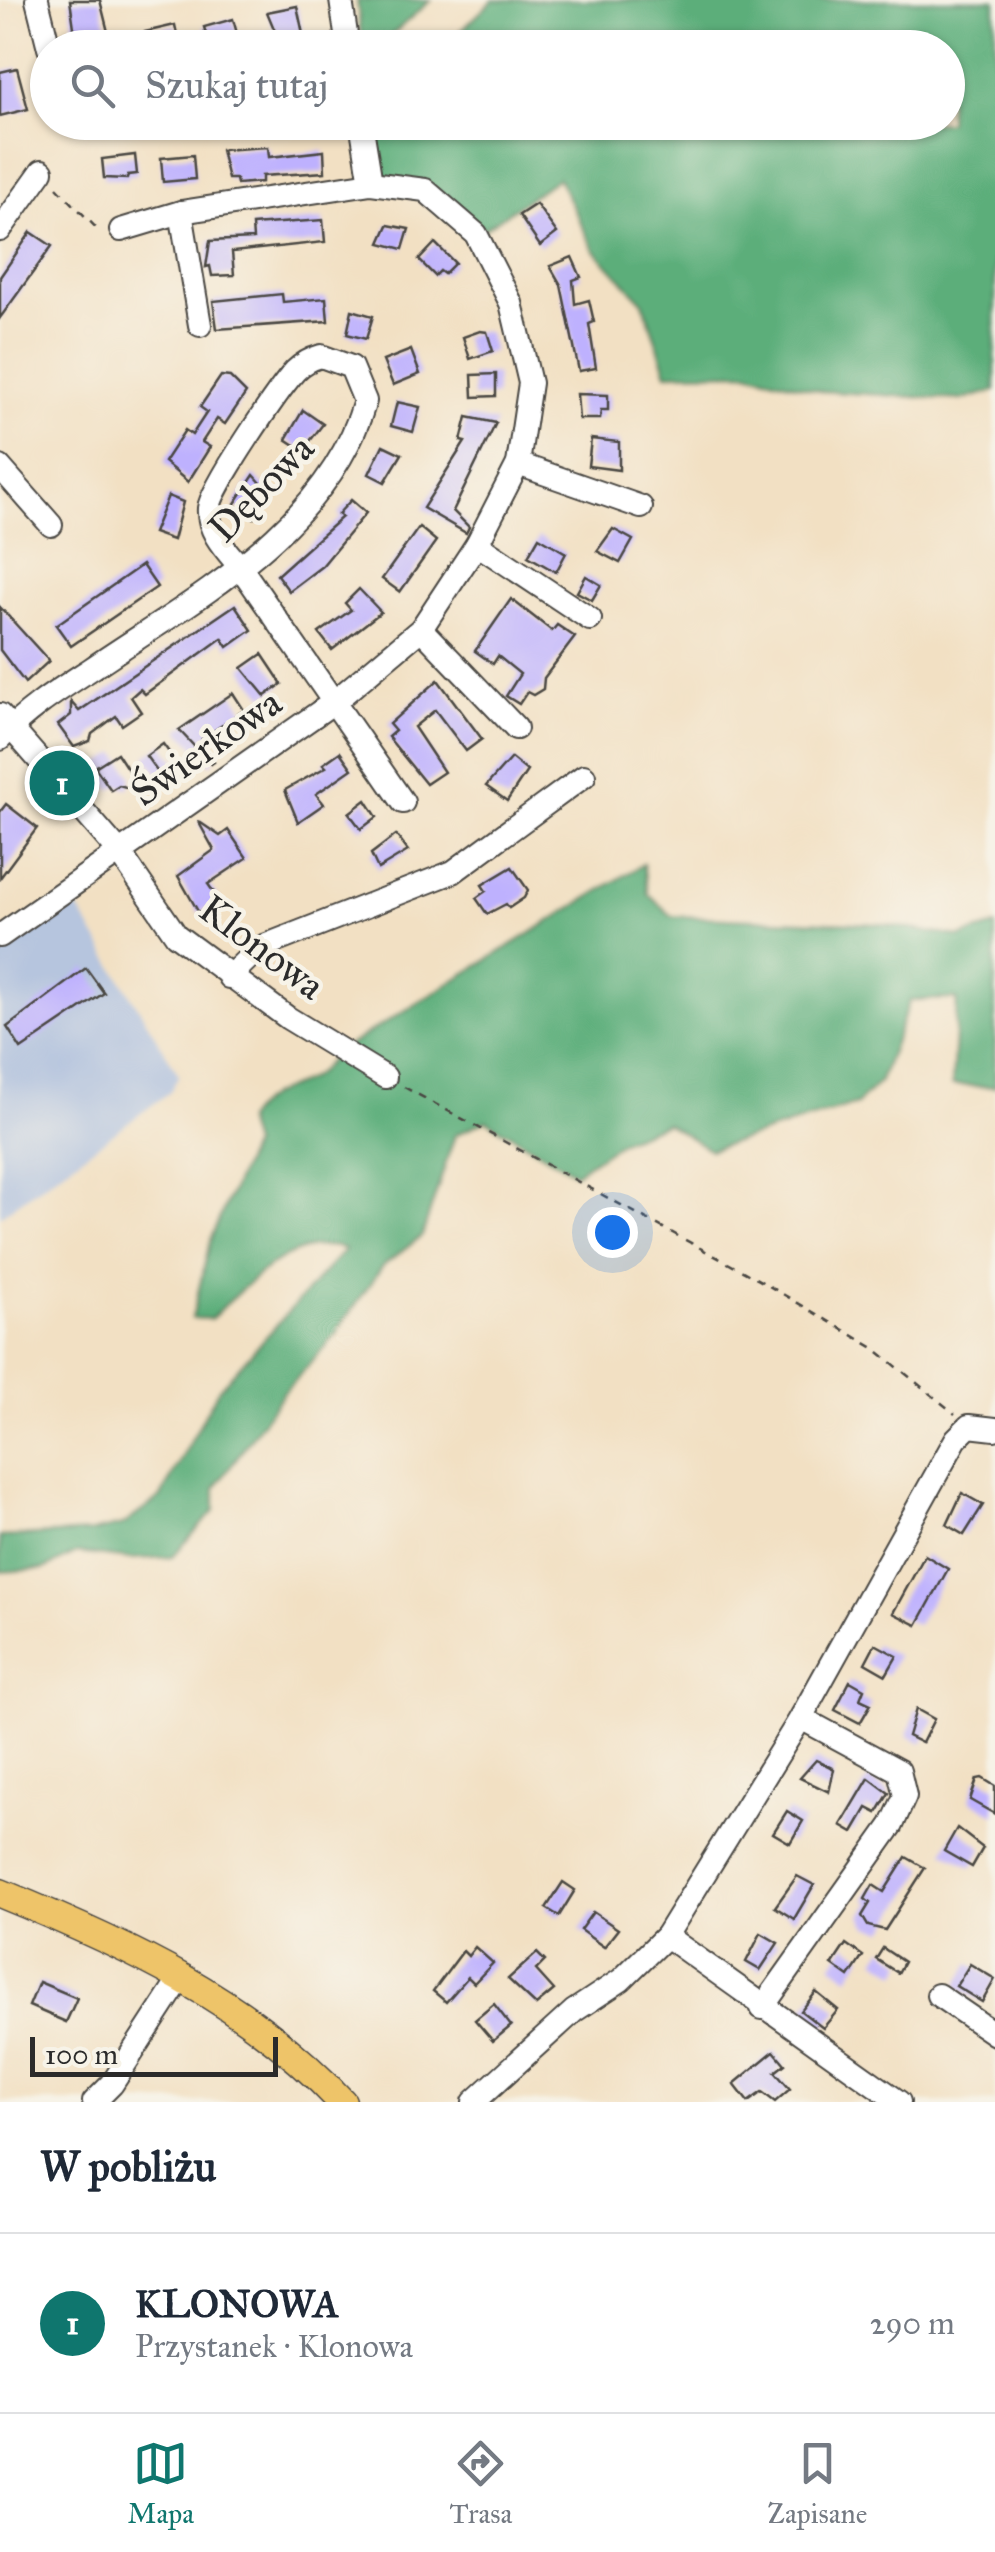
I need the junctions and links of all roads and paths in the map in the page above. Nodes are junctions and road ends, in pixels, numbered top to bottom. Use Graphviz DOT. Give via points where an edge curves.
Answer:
graph roads {
  1 [pos="37,0"];
  2 [pos="341,0"];
  3 [pos="44,30"];
  4 [pos="345,30"];
  5 [pos="364,140"];
  6 [pos="42,171"];
  7 [pos="370,183"];
  8 [pos="181,212"];
  9 [pos="0,230"];
  10 [pos="121,230"];
  11 [pos="200,326"];
  12 [pos="518,464"];
  13 [pos="0,468"];
  14 [pos="641,507"];
  15 [pos="209,517"];
  16 [pos="51,525"];
  17 [pos="478,544"];
  18 [pos="240,568"];
  19 [pos="590,620"];
  20 [pos="421,629"];
  21 [pos="334,702"];
  22 [pos="4,727"];
  23 [pos="516,728"];
  24 [pos="584,776"];
  25 [pos="403,802"];
  26 [pos="120,853"];
  27 [pos="0,936"];
  28 [pos="230,976"];
  29 [pos="385,1076"];
  30 [pos="969,1426"];
  31 [pos="995,1429"];
  32 [pos="801,1718"];
  33 [pos="0,1893"];
  34 [pos="666,1936"];
  35 [pos="182,1976"];
  36 [pos="938,1995"];
  37 [pos="762,2008"];
  38 [pos="995,2034"];
  39 [pos="118,2093"];
  40 [pos="94,2102"];
  41 [pos="342,2102"];
  42 [pos="474,2102"];
  43 [pos="899,2102"];
  1 -- 3 [label="street"];
  2 -- 4 [label="street"];
  5 -- 7 [label="street"];
  6 -- 9 [label="street"];
  6 -- 10 [label="path" via="100,232"];
  7 -- 8 [label="street, Świerkowa"];
  7 -- 12 [label="street, Świerkowa" via="425,190 476,234 511,302 530,383"];
  8 -- 10 [label="street, Świerkowa"];
  8 -- 11 [label="street"];
  12 -- 14 [label="street"];
  12 -- 17 [label="street, Świerkowa"];
  13 -- 16 [label="street"];
  15 -- 18 [label="street, Świerkowa"];
  15 -- 18 [label="street, Dębowa" via="221,482 296,370 321,356 351,367 365,401 350,447 321,489"];
  17 -- 19 [label="street"];
  17 -- 20 [label="street, Świerkowa"];
  18 -- 21 [label="street, Świerkowa"];
  18 -- 22 [label="street, Dębowa"];
  20 -- 21 [label="street, Świerkowa"];
  20 -- 23 [label="street"];
  21 -- 25 [label="street, Świerkowa"];
  21 -- 26 [label="street, Świerkowa"];
  22 -- 26 [label="street, Klonowa"];
  24 -- 28 [label="street" via="453,872 258,948"];
  26 -- 27 [label="street, Świerkowa"];
  26 -- 28 [label="street, Klonowa" via="176,935"];
  28 -- 29 [label="street, Klonowa"];
  29 -- 30 [label="path" via="841,1328"];
  30 -- 31 [label="street"];
  30 -- 32 [label="street" via="931,1480"];
  32 -- 34 [label="street"];
  32 -- 37 [label="street" via="899,1772 905,1796"];
  33 -- 35 [label="main road" via="113,1939"];
  34 -- 37 [label="street"];
  34 -- 42 [label="street"];
  35 -- 39 [label="street"];
  35 -- 41 [label="main road" via="274,2039"];
  36 -- 38 [label="street"];
  37 -- 43 [label="street"];
  39 -- 40 [label="street"];
}
